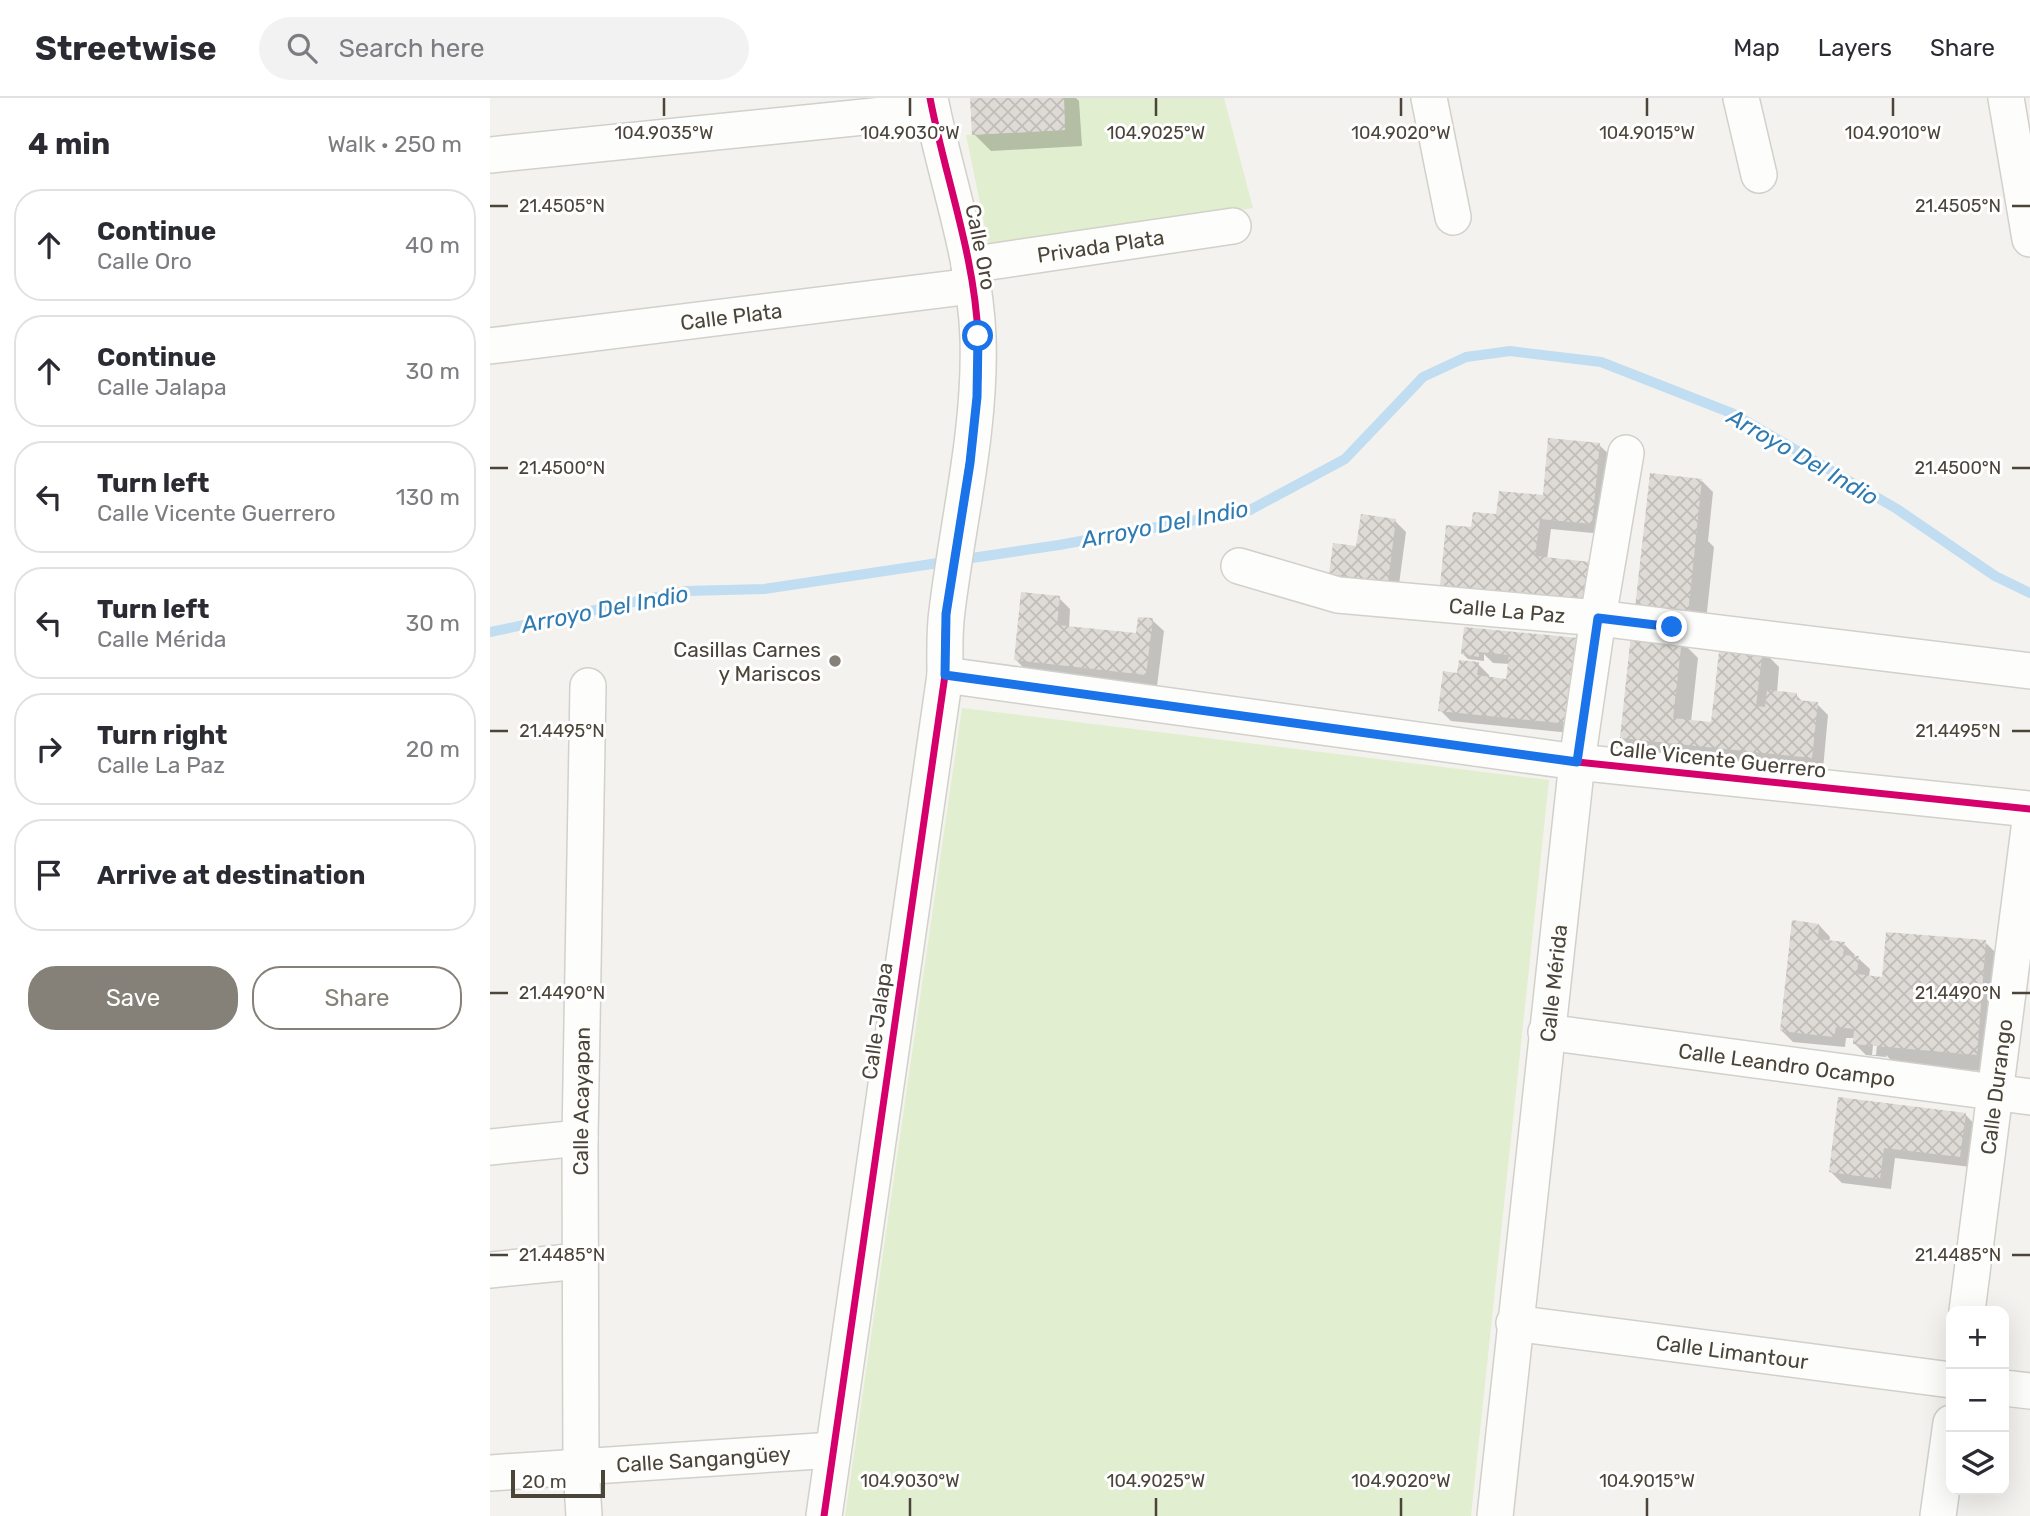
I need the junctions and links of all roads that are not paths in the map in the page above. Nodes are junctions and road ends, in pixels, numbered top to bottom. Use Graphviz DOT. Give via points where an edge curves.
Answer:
graph roads {
  1 [pos="1429,98"];
  2 [pos="1741,98"];
  3 [pos="2006,98"];
  4 [pos="931,104"];
  5 [pos="490,155"];
  6 [pos="1759,175"];
  7 [pos="1453,217"];
  8 [pos="1233,226"];
  9 [pos="2030,239"];
  10 [pos="971,275"];
  11 [pos="490,346"];
  12 [pos="1626,453"];
  13 [pos="960,531"];
  14 [pos="1239,566"];
  15 [pos="1598,618"];
  16 [pos="2030,671"];
  17 [pos="945,675"];
  18 [pos="588,687"];
  19 [pos="1577,762"];
  20 [pos="2030,808"];
  21 [pos="2030,821"];
  22 [pos="1546,1032"];
  23 [pos="2013,1095"];
  24 [pos="580,1138"];
  25 [pos="490,1147"];
  26 [pos="580,1261"];
  27 [pos="490,1270"];
  28 [pos="1968,1306"];
  29 [pos="1514,1323"];
  30 [pos="1946,1379"];
  31 [pos="2009,1389"];
  32 [pos="2030,1391"];
  33 [pos="1950,1432"];
  34 [pos="833,1450"];
  35 [pos="581,1467"];
  36 [pos="490,1473"];
  37 [pos="584,1516"];
  38 [pos="824,1516"];
  39 [pos="1495,1516"];
  40 [pos="1938,1516"];
  1 -- 7 [label="street"];
  2 -- 6 [label="street"];
  3 -- 9 [label="street"];
  4 -- 5 [label="street"];
  4 -- 10 [label="street, Calle Oro"];
  8 -- 10 [label="street, Privada Plata"];
  10 -- 11 [label="street, Calle Plata"];
  10 -- 13 [label="street, Calle Oro" via="978,336 977,397"];
  12 -- 15 [label="street, Calle Mérida"];
  13 -- 17 [label="street, Calle Jalapa" via="946,614"];
  14 -- 15 [label="street, Calle La Paz" via="1338,595"];
  15 -- 16 [label="street, Calle La Paz"];
  15 -- 19 [label="street, Calle Mérida"];
  17 -- 19 [label="street, Calle Vicente Guerrero"];
  17 -- 34 [label="street, Calle Jalapa"];
  18 -- 24 [label="street, Calle Acayapan"];
  19 -- 20 [label="street, Calle Vicente Guerrero"];
  19 -- 22 [label="street, Calle Mérida"];
  21 -- 23 [label="street, Calle Durango"];
  22 -- 23 [label="street, Calle Leandro Ocampo"];
  22 -- 29 [label="street, Calle Mérida"];
  23 -- 28 [label="street, Calle Durango"];
  24 -- 25 [label="street"];
  24 -- 26 [label="street, Calle Acayapan"];
  26 -- 27 [label="street"];
  26 -- 35 [label="street, Calle Acayapan"];
  29 -- 30 [label="street, Calle Limantour"];
  29 -- 39 [label="street, Calle Mérida"];
  31 -- 32 [label="street"];
  33 -- 40 [label="street"];
  34 -- 35 [label="street, Calle Sangangüey"];
  34 -- 38 [label="street, Calle Jalapa"];
  35 -- 36 [label="street, Calle Sangangüey"];
  35 -- 37 [label="street, Calle Acayapan"];
}
